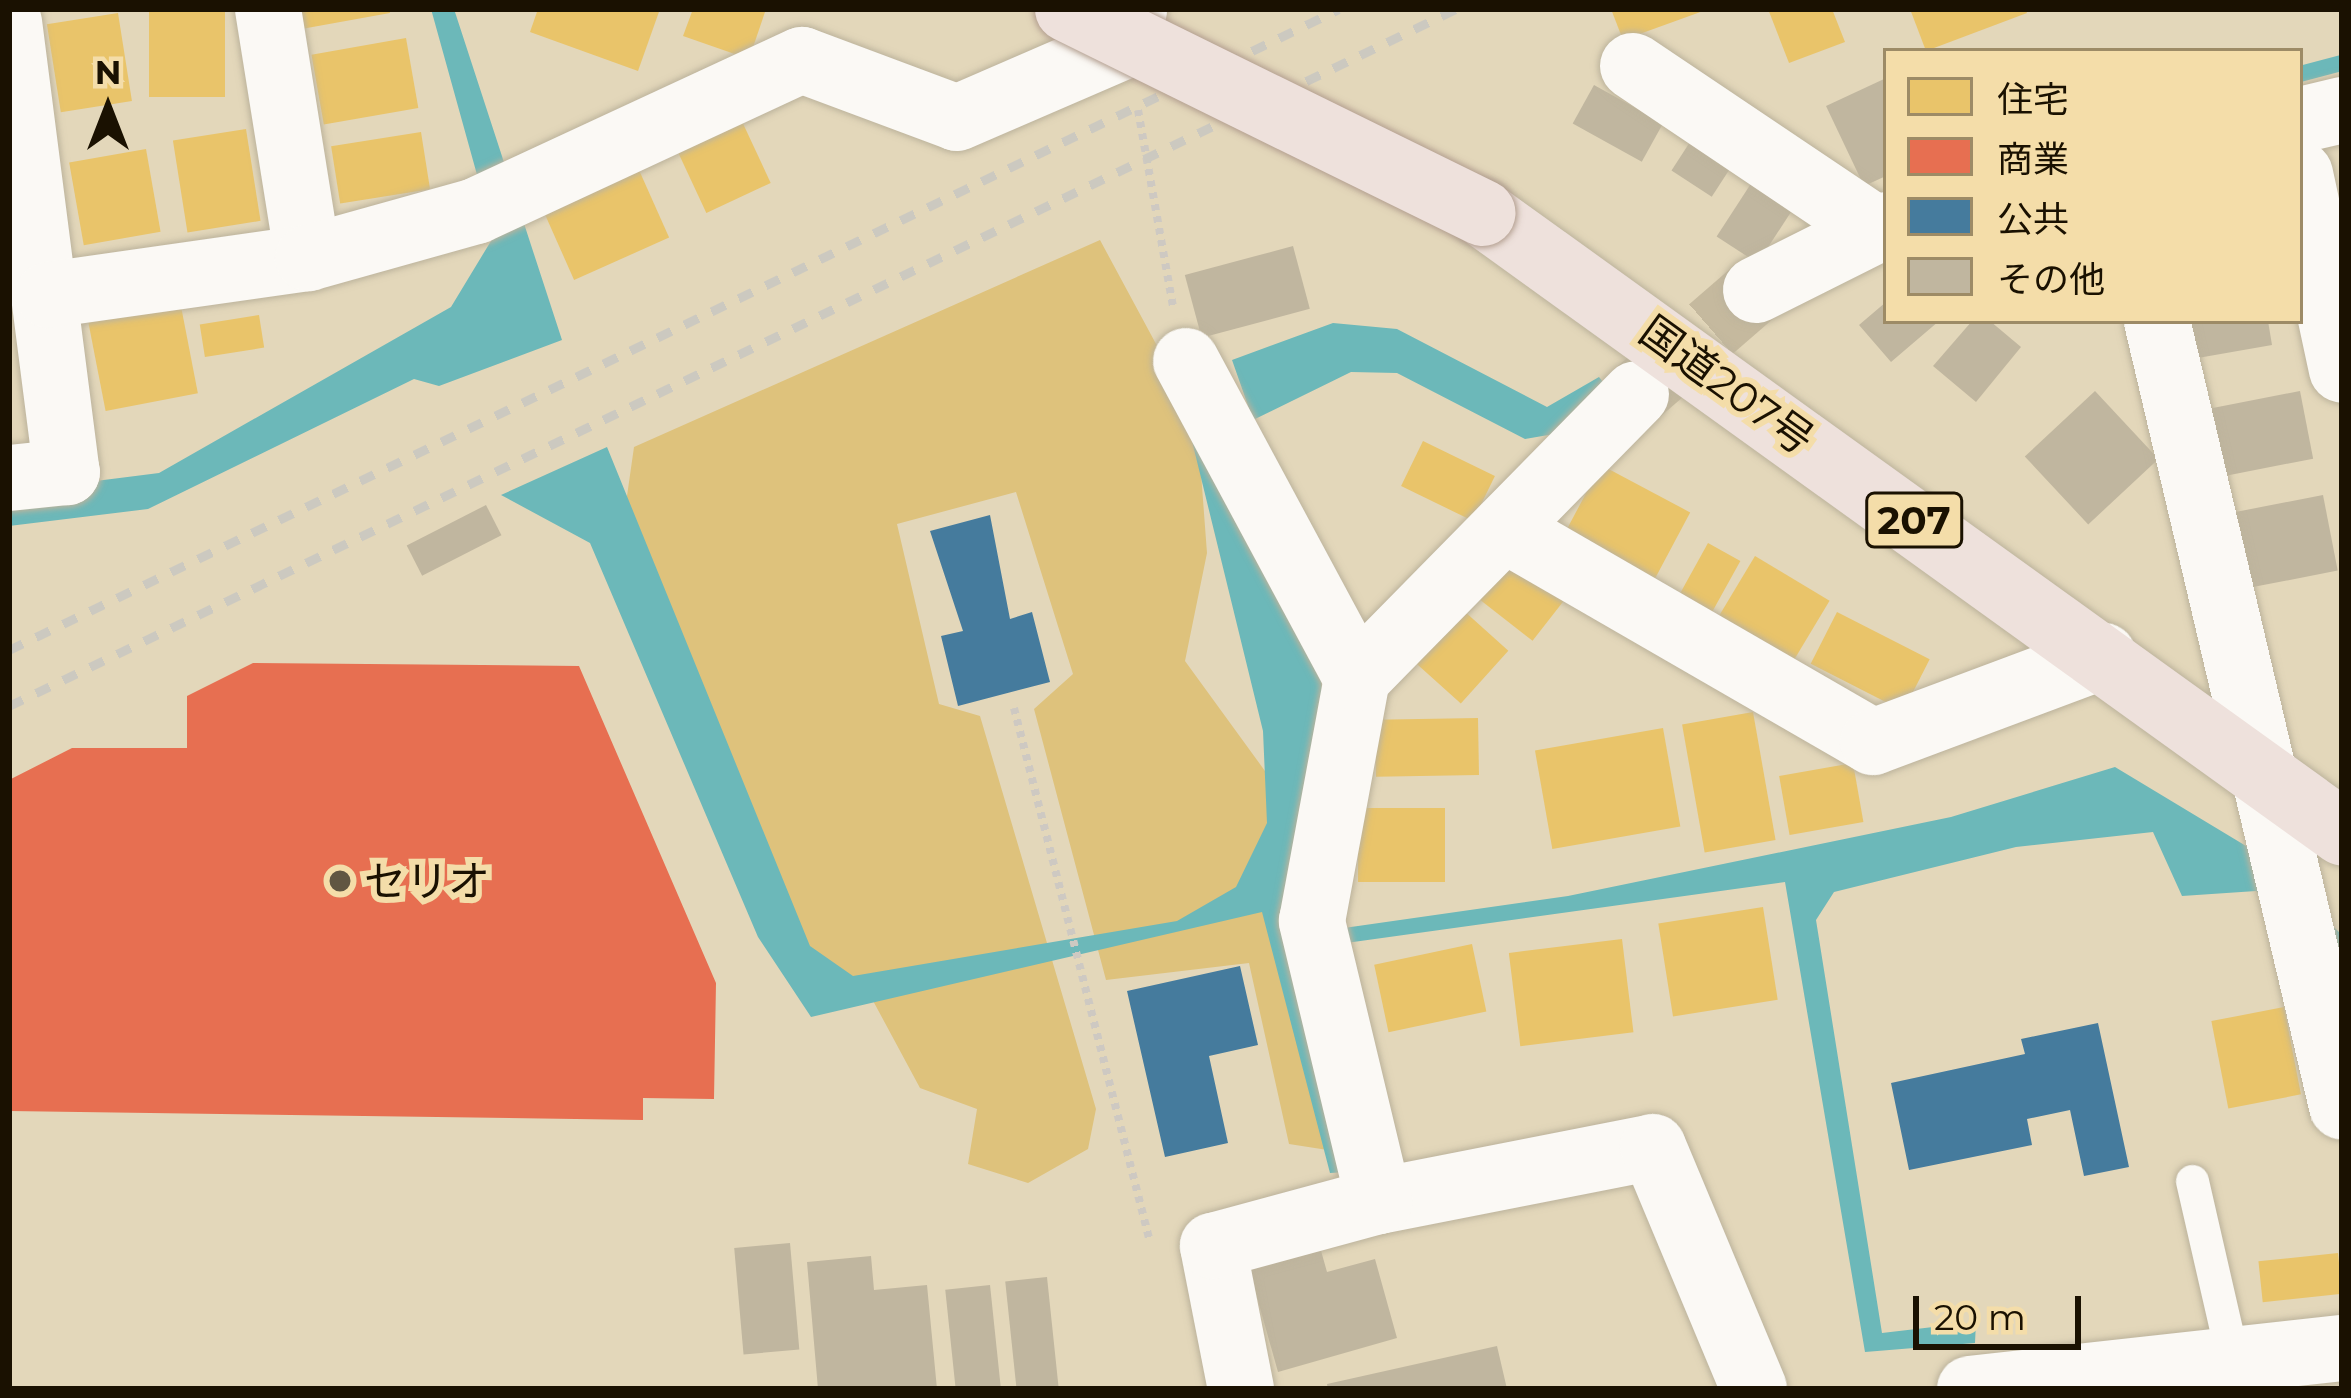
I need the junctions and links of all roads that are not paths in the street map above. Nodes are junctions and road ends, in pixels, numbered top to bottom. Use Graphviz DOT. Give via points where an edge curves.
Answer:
graph roads {
  1 [pos="268,9"];
  2 [pos="1068,9"];
  3 [pos="9,22"];
  4 [pos="1131,27"];
  5 [pos="1633,66"];
  6 [pos="2342,110"];
  7 [pos="2303,119"];
  8 [pos="2303,188"];
  9 [pos="1880,226"];
  10 [pos="308,258"];
  11 [pos="1756,290"];
  12 [pos="48,295"];
  13 [pos="2159,324"];
  14 [pos="1186,361"];
  15 [pos="2342,370"];
  16 [pos="1636,394"];
  17 [pos="9,478"];
  18 [pos="1504,529"];
  19 [pos="2103,656"];
  20 [pos="1357,678"];
  21 [pos="2269,776"];
  22 [pos="2342,832"];
  23 [pos="2342,1106"];
  24 [pos="2192,1181"];
  25 [pos="1379,1201"];
  26 [pos="2342,1348"];
  27 [pos="2233,1360"];
  28 [pos="1241,1389"];
  29 [pos="1754,1389"];
  30 [pos="1970,1389"];
  1 -- 10 [label="street"];
  2 -- 19 [label="highway, 国道207号 / 207, bridge" via="1482,213"];
  3 -- 12 [label="street"];
  4 -- 10 [label="street" via="957,118 802,60 497,202"];
  5 -- 9 [label="street"];
  6 -- 7 [label="street"];
  8 -- 15 [label="street"];
  9 -- 11 [label="street"];
  10 -- 12 [label="street"];
  12 -- 17 [label="street" via="68,472"];
  13 -- 21 [label="street"];
  14 -- 20 [label="street"];
  16 -- 18 [label="street"];
  18 -- 19 [label="street" via="1873,742"];
  18 -- 20 [label="street"];
  19 -- 21 [label="highway, 国道207号 / 207"];
  20 -- 25 [label="street" via="1312,922"];
  21 -- 22 [label="highway, 国道207号 / 207"];
  21 -- 23 [label="street"];
  24 -- 27 [label="lane"];
  25 -- 28 [label="street" via="1213,1246"];
  25 -- 29 [label="street" via="1653,1148"];
  26 -- 27 [label="street"];
  27 -- 30 [label="street"];
}
